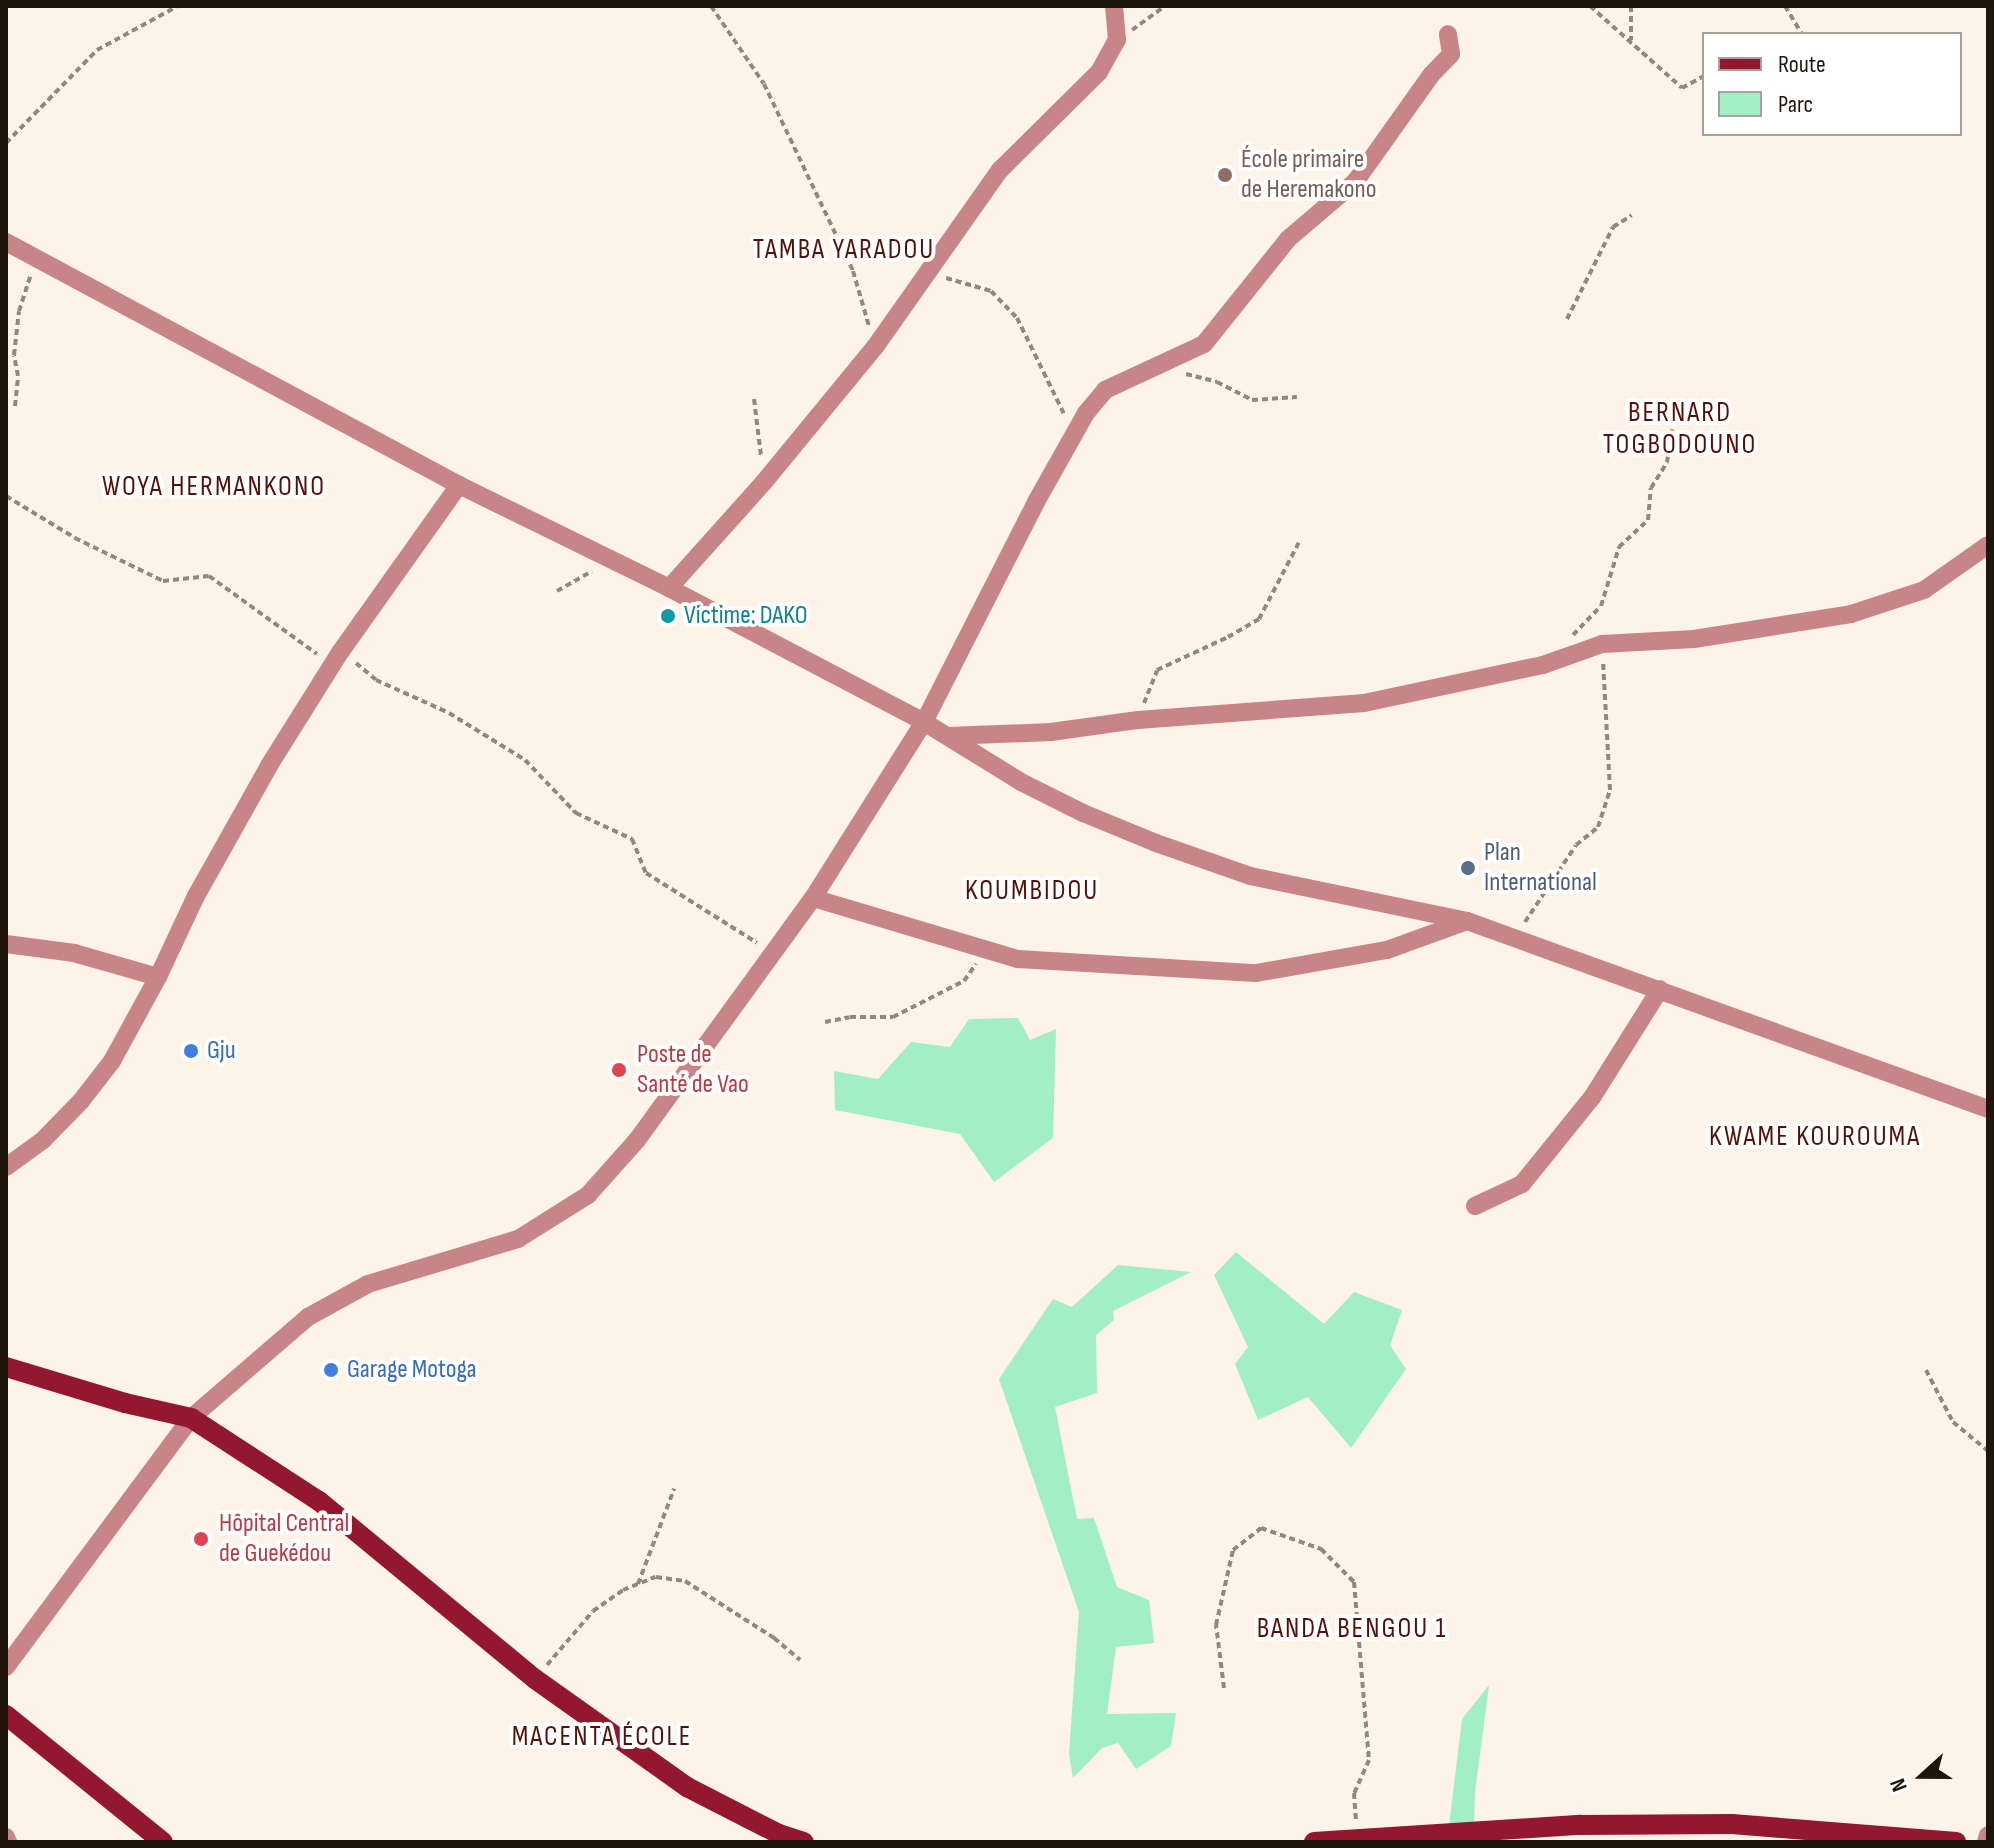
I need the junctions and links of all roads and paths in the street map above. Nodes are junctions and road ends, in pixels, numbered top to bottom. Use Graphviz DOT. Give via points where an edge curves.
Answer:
graph roads {
  1 [pos="178,6"];
  2 [pos="711,6"];
  3 [pos="1114,6"];
  4 [pos="1165,6"];
  5 [pos="1590,6"];
  6 [pos="1631,6"];
  7 [pos="1785,6"];
  8 [pos="1801,32"];
  9 [pos="1448,34"];
  10 [pos="1117,40"];
  11 [pos="1631,40"];
  12 [pos="1702,77"];
  13 [pos="6,143"];
  14 [pos="1632,215"];
  15 [pos="6,242"];
  16 [pos="36,258"];
  17 [pos="925,273"];
  18 [pos="1567,319"];
  19 [pos="875,347"];
  20 [pos="1157,366"];
  21 [pos="1297,397"];
  22 [pos="754,399"];
  23 [pos="15,406"];
  24 [pos="1672,429"];
  25 [pos="1074,434"];
  26 [pos="764,482"];
  27 [pos="459,485"];
  28 [pos="6,496"];
  29 [pos="1299,542"];
  30 [pos="1988,545"];
  31 [pos="612,560"];
  32 [pos="669,588"];
  33 [pos="557,591"];
  34 [pos="1602,644"];
  35 [pos="336,658"];
  36 [pos="1543,665"];
  37 [pos="1138,720"];
  38 [pos="924,722"];
  39 [pos="948,736"];
  40 [pos="813,898"];
  41 [pos="1467,921"];
  42 [pos="1514,938"];
  43 [pos="6,944"];
  44 [pos="987,949"];
  45 [pos="772,953"];
  46 [pos="158,977"];
  47 [pos="1660,989"];
  48 [pos="825,1022"];
  49 [pos="1988,1109"];
  50 [pos="6,1167"];
  51 [pos="1475,1206"];
  52 [pos="6,1367"];
  53 [pos="1926,1370"];
  54 [pos="191,1418"];
  55 [pos="1988,1451"];
  56 [pos="674,1489"];
  57 [pos="638,1584"];
  58 [pos="800,1660"];
  59 [pos="6,1667"];
  60 [pos="535,1679"];
  61 [pos="1224,1688"];
  62 [pos="6,1715"];
  63 [pos="1988,1835"];
  64 [pos="1357,1841"];
  65 [pos="163,1842"];
  66 [pos="804,1842"];
  67 [pos="1314,1842"];
  68 [pos="1956,1842"];
  69 [pos="1986,1842"];
  1 -- 13 [label="path" via="97,50"];
  2 -- 19 [label="path" via="764,84 853,271"];
  3 -- 10 [label="street"];
  4 -- 10 [label="path"];
  5 -- 11 [label="path"];
  6 -- 11 [label="path"];
  7 -- 8 [label="path"];
  9 -- 20 [label="street" via="1451,54 1355,182 1288,239 1204,344"];
  10 -- 17 [label="street" via="1099,72 1000,170"];
  11 -- 12 [label="path" via="1682,88"];
  14 -- 18 [label="path" via="1613,227"];
  15 -- 16 [label="street"];
  16 -- 23 [label="path" via="19,311"];
  16 -- 27 [label="street"];
  17 -- 19 [label="street"];
  17 -- 25 [label="path" via="991,291 1017,318"];
  19 -- 26 [label="street"];
  20 -- 21 [label="path" via="1217,382 1252,400"];
  20 -- 25 [label="street" via="1105,390"];
  22 -- 26 [label="path"];
  24 -- 36 [label="path" via="1667,462 1651,488 1648,520 1619,547 1601,606"];
  25 -- 38 [label="street"];
  26 -- 32 [label="street"];
  27 -- 31 [label="street"];
  27 -- 35 [label="street"];
  28 -- 35 [label="path" via="75,538 163,581 209,576"];
  29 -- 37 [label="path" via="1259,619 1157,670"];
  30 -- 34 [label="street" via="1924,590 1851,614 1694,639"];
  31 -- 32 [label="street"];
  31 -- 33 [label="path"];
  32 -- 38 [label="street"];
  34 -- 36 [label="street"];
  34 -- 42 [label="path" via="1610,790 1598,827 1576,845"];
  35 -- 45 [label="path" via="449,713 525,760 576,813 632,839 646,873"];
  35 -- 46 [label="street" via="196,896"];
  36 -- 37 [label="street" via="1364,703"];
  37 -- 39 [label="street" via="1051,732"];
  38 -- 39 [label="street"];
  38 -- 40 [label="street"];
  39 -- 41 [label="street" via="1021,782 1169,848 1250,876"];
  40 -- 44 [label="street"];
  40 -- 45 [label="street"];
  41 -- 42 [label="street"];
  41 -- 44 [label="street" via="1387,950 1256,973 1018,959"];
  42 -- 47 [label="street"];
  43 -- 46 [label="street" via="74,953"];
  44 -- 48 [label="path" via="964,981 893,1017"];
  45 -- 54 [label="street" via="637,1140 588,1195 518,1239 368,1284 308,1317"];
  46 -- 50 [label="street" via="112,1061 81,1101 43,1140"];
  47 -- 49 [label="street"];
  47 -- 51 [label="street" via="1593,1096 1522,1184"];
  52 -- 54 [label="main road"];
  53 -- 55 [label="path" via="1953,1422"];
  54 -- 59 [label="street"];
  54 -- 60 [label="main road" via="319,1501"];
  56 -- 57 [label="path"];
  57 -- 58 [label="path" via="656,1577 685,1581"];
  57 -- 60 [label="path" via="593,1611"];
  60 -- 66 [label="main road" via="687,1787"];
  61 -- 64 [label="path" via="1216,1625 1233,1550 1261,1528 1321,1549 1354,1582 1369,1760 1354,1793"];
  62 -- 65 [label="main road"];
  63 -- 69 [label="street"];
  64 -- 67 [label="main road"];
  64 -- 68 [label="main road" via="1580,1825 1732,1824"];
}
